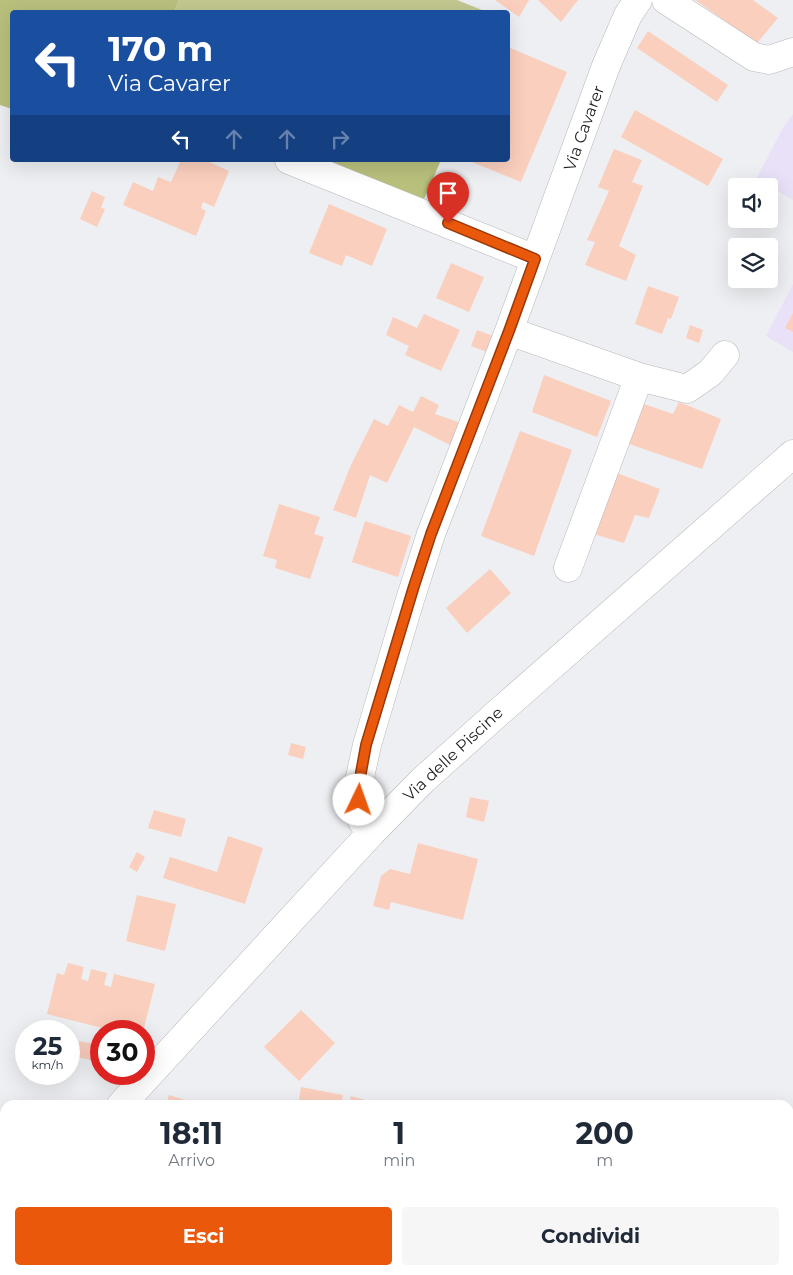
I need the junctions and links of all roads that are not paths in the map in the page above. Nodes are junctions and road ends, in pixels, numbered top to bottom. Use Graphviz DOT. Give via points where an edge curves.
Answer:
graph roads {
  1 [pos="638,0"];
  2 [pos="666,0"];
  3 [pos="793,52"];
  4 [pos="294,162"];
  5 [pos="535,259"];
  6 [pos="509,331"];
  7 [pos="725,355"];
  8 [pos="639,377"];
  9 [pos="793,454"];
  10 [pos="568,568"];
  11 [pos="371,833"];
  12 [pos="126,1100"];
  1 -- 5 [label="street, Via Cavarer" via="606,66"];
  2 -- 3 [label="street" via="754,57 769,60"];
  4 -- 5 [label="street"];
  5 -- 6 [label="street, Via Cavarer"];
  6 -- 8 [label="street"];
  6 -- 11 [label="street, Via Cavarer" via="431,534 366,745 359,800 362,822"];
  7 -- 8 [label="street" via="710,373 687,389"];
  8 -- 10 [label="street"];
  9 -- 11 [label="street, Via delle Piscine" via="423,780"];
  11 -- 12 [label="street, Via delle Piscine"];
}
